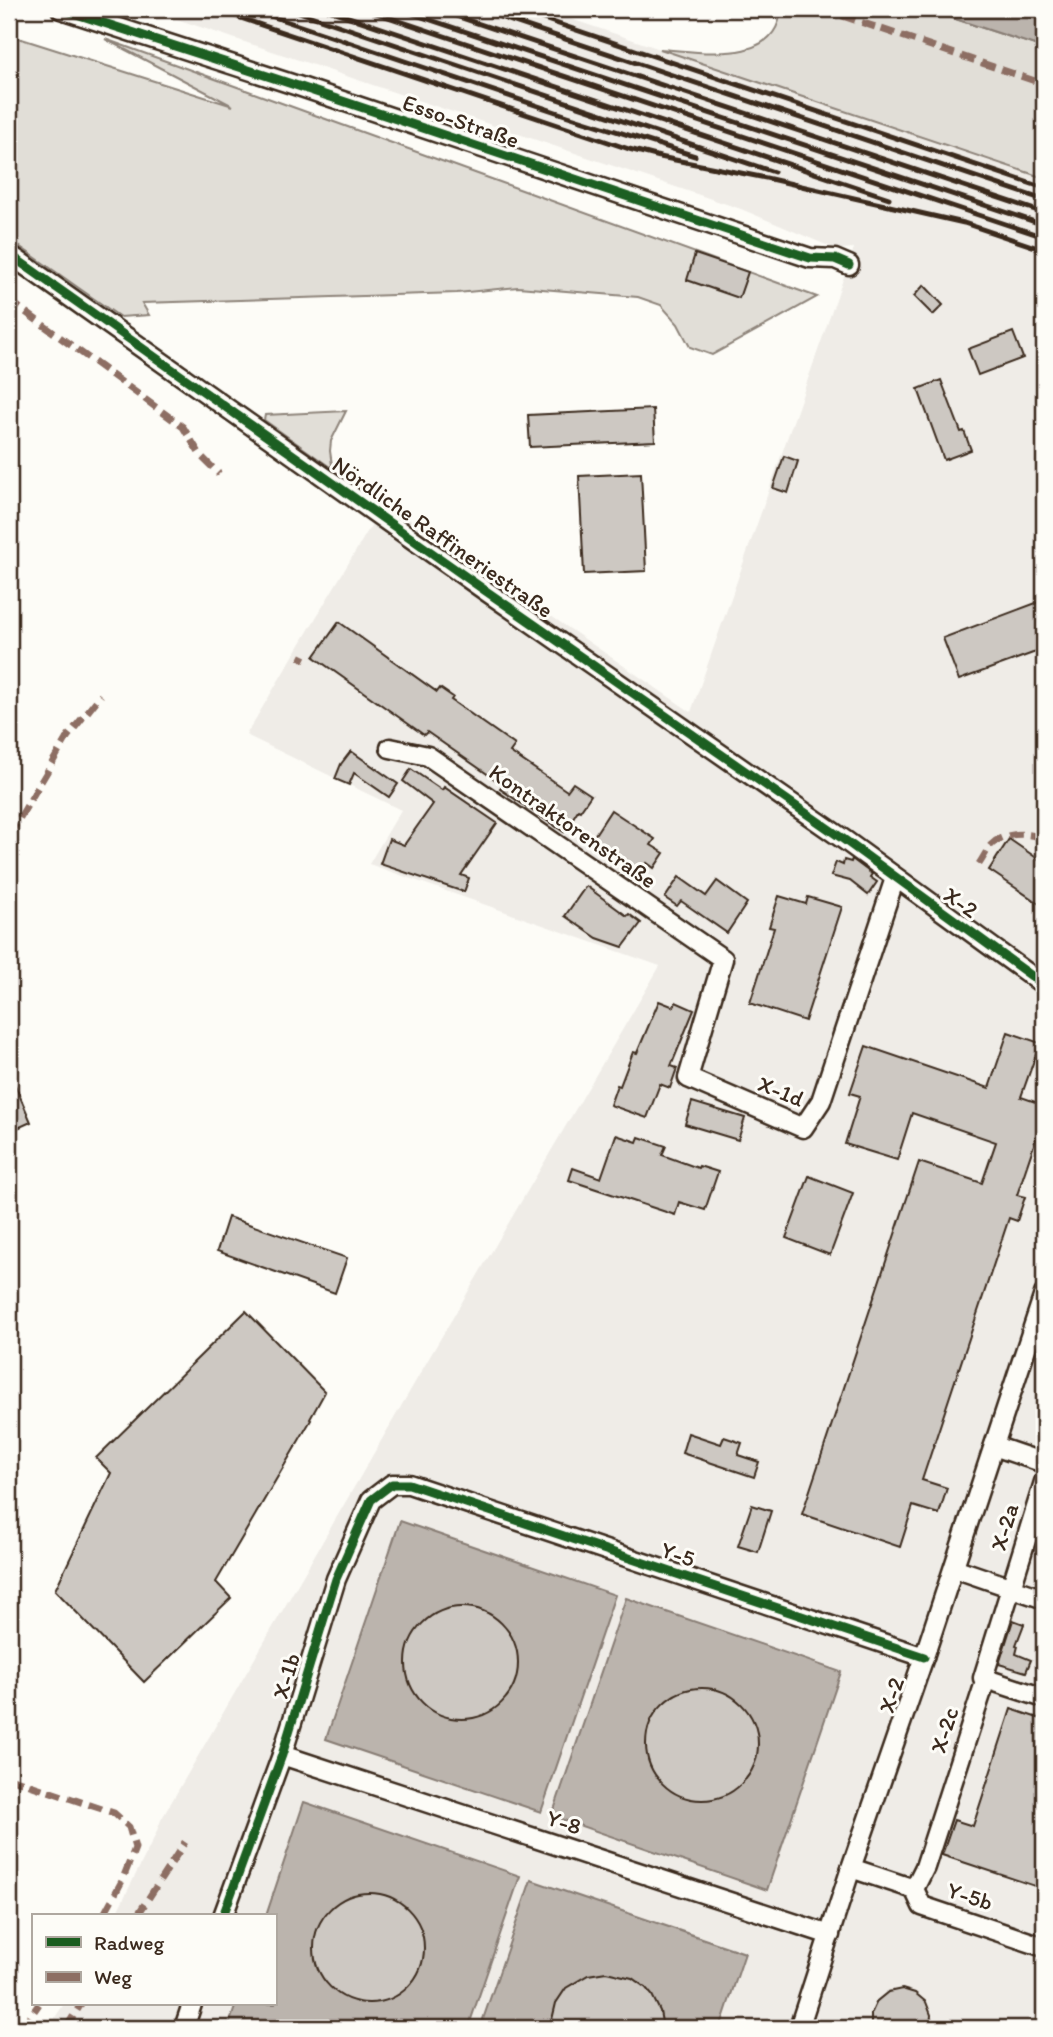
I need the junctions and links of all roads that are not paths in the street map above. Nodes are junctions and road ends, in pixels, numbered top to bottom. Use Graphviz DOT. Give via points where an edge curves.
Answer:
graph roads {
  1 [pos="61,9"];
  2 [pos="9,254"];
  3 [pos="810,258"];
  4 [pos="849,265"];
  5 [pos="831,274"];
  6 [pos="390,748"];
  7 [pos="857,850"];
  8 [pos="895,878"];
  9 [pos="723,959"];
  10 [pos="1044,985"];
  11 [pos="1044,1294"];
  12 [pos="1036,1345"];
  13 [pos="994,1446"];
  14 [pos="1044,1462"];
  15 [pos="1044,1482"];
  16 [pos="419,1487"];
  17 [pos="954,1568"];
  18 [pos="1011,1588"];
  19 [pos="1044,1599"];
  20 [pos="924,1657"];
  21 [pos="986,1679"];
  22 [pos="1044,1698"];
  23 [pos="282,1755"];
  24 [pos="851,1868"];
  25 [pos="914,1889"];
  26 [pos="224,1914"];
  27 [pos="830,1935"];
  28 [pos="1044,1947"];
  29 [pos="191,2006"];
  30 [pos="184,2028"];
  31 [pos="799,2028"];
  1 -- 3 [label="street, Esso-Straße"];
  2 -- 7 [label="street, Nördliche Raffineriestraße"];
  3 -- 4 [label="street, Esso-Straße"];
  3 -- 5 [label="street, Esso-Straße"];
  6 -- 9 [label="street, Kontraktorenstraße" via="428,756"];
  7 -- 8 [label="street, X-2"];
  8 -- 9 [label="street, X-1d" via="821,1101 803,1128 688,1078"];
  8 -- 10 [label="street, X-2"];
  11 -- 12 [label="street, X-2"];
  12 -- 13 [label="street, X-2"];
  13 -- 14 [label="street"];
  13 -- 17 [label="street, X-2"];
  15 -- 18 [label="street, X-2a"];
  16 -- 20 [label="street, Y-5"];
  16 -- 23 [label="street, X-1b" via="392,1484 371,1500 336,1579"];
  17 -- 18 [label="street"];
  17 -- 20 [label="street, X-2"];
  18 -- 19 [label="street"];
  18 -- 21 [label="street, X-2c"];
  20 -- 24 [label="street, X-2"];
  21 -- 22 [label="street"];
  21 -- 25 [label="street, X-2c"];
  23 -- 26 [label="street, X-1b"];
  23 -- 27 [label="street, Y-8"];
  24 -- 25 [label="street, Y-5b"];
  24 -- 27 [label="street, X-2"];
  25 -- 28 [label="street, Y-5b" via="922,1906"];
  27 -- 31 [label="street, X-2"];
  29 -- 30 [label="street"];
}
